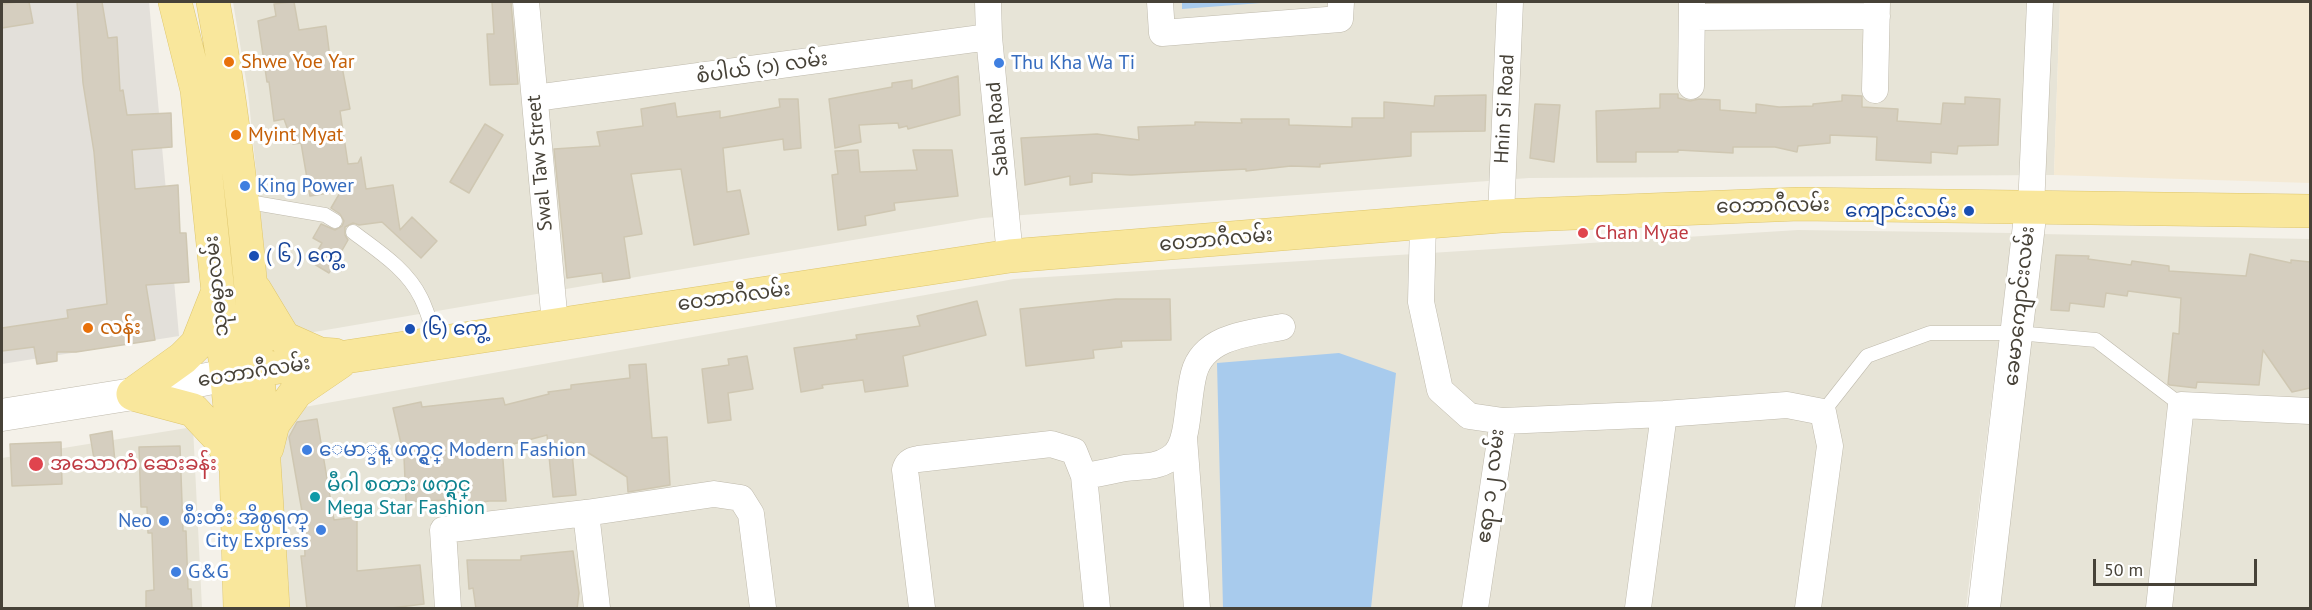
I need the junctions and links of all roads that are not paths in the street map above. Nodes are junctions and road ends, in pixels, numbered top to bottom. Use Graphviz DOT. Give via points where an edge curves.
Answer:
graph roads {
  1 [pos="175,2"];
  2 [pos="213,2"];
  3 [pos="526,2"];
  4 [pos="988,2"];
  5 [pos="1160,2"];
  6 [pos="1341,2"];
  7 [pos="1510,2"];
  8 [pos="2040,2"];
  9 [pos="1692,9"];
  10 [pos="1877,9"];
  11 [pos="989,37"];
  12 [pos="1691,86"];
  13 [pos="1875,90"];
  14 [pos="535,98"];
  15 [pos="241,201"];
  16 [pos="2031,208"];
  17 [pos="2310,211"];
  18 [pos="1500,216"];
  19 [pos="335,221"];
  20 [pos="1423,223"];
  21 [pos="353,232"];
  22 [pos="1010,256"];
  23 [pos="249,280"];
  24 [pos="218,291"];
  25 [pos="555,324"];
  26 [pos="1282,327"];
  27 [pos="2017,333"];
  28 [pos="437,343"];
  29 [pos="348,356"];
  30 [pos="243,373"];
  31 [pos="133,394"];
  32 [pos="2181,405"];
  33 [pos="2310,411"];
  34 [pos="1823,412"];
  35 [pos="1664,414"];
  36 [pos="2,415"];
  37 [pos="1503,421"];
  38 [pos="1184,438"];
  39 [pos="250,463"];
  40 [pos="1084,476"];
  41 [pos="586,513"];
  42 [pos="240,609"];
  43 [pos="273,609"];
  44 [pos="448,609"];
  45 [pos="597,609"];
  46 [pos="764,609"];
  47 [pos="922,609"];
  48 [pos="1097,609"];
  49 [pos="1197,609"];
  50 [pos="1475,609"];
  51 [pos="1638,609"];
  52 [pos="1808,609"];
  53 [pos="1984,609"];
  54 [pos="2159,609"];
  1 -- 24 [label="main road, သုဓမ္မာလမ်း" via="197,90"];
  2 -- 15 [label="main road, သုဓမ္မာလမ်း" via="230,90"];
  3 -- 14 [label="street, Swal Taw Street"];
  4 -- 11 [label="street, Sabal Road"];
  5 -- 6 [label="street" via="1162,33 1340,19"];
  7 -- 18 [label="street, Hnin Si Road"];
  8 -- 16 [label="street, ခေမာကျောင်းလမ်း"];
  9 -- 10 [label="street"];
  9 -- 12 [label="street"];
  10 -- 13 [label="street"];
  11 -- 14 [label="street, စံပါယ် (၁) လမ်း"];
  11 -- 22 [label="street, Sabal Road"];
  14 -- 25 [label="street, Swal Taw Street"];
  15 -- 19 [label="lane" via="325,215"];
  15 -- 23 [label="main road, သုဓမ္မာလမ်း"];
  16 -- 17 [label="main road, ဝေဘာဂီလမ်း"];
  16 -- 18 [label="main road, ဝေဘာဂီလမ်း" via="1799,204"];
  16 -- 27 [label="street, ခေမာကျောင်းလမ်း"];
  18 -- 20 [label="main road, ဝေဘာဂီလမ်း"];
  20 -- 22 [label="main road, ဝေဘာဂီလမ်း"];
  20 -- 37 [label="street, ဧရာ ၁၂ လမ်း" via="1421,302 1440,390 1469,416"];
  21 -- 28 [label="lane" via="394,262 409,280 421,297"];
  22 -- 25 [label="main road, ဝေဘာဂီလမ်း"];
  23 -- 29 [label="main road" via="284,338 320,354"];
  23 -- 30 [label="main road, သုဓမ္မာလမ်း"];
  24 -- 30 [label="main road, သုဓမ္မာလမ်း"];
  24 -- 31 [label="main road" via="197,344"];
  25 -- 28 [label="main road, ဝေဘာဂီလမ်း"];
  26 -- 38 [label="street" via="1240,335 1205,353 1194,375"];
  27 -- 32 [label="lane" via="2096,340"];
  27 -- 34 [label="lane" via="1930,333 1867,356"];
  27 -- 53 [label="street, ခေမာကျောင်းလမ်း"];
  28 -- 29 [label="main road, ဝေဘာဂီလမ်း"];
  29 -- 30 [label="main road, ဝေဘာဂီလမ်း"];
  29 -- 39 [label="main road" via="296,392"];
  30 -- 31 [label="street, ဝေဘာဂီလမ်း"];
  30 -- 39 [label="main road, သုဓမ္မာလမ်း"];
  31 -- 36 [label="street, ဝေဘာဂီလမ်း"];
  31 -- 39 [label="main road" via="193,410 219,439"];
  32 -- 33 [label="street"];
  32 -- 54 [label="street"];
  34 -- 35 [label="street" via="1787,405"];
  34 -- 52 [label="street" via="1830,446"];
  35 -- 37 [label="street"];
  35 -- 51 [label="street"];
  37 -- 50 [label="street, ဧရာ ၁၂ လမ်း"];
  38 -- 40 [label="street" via="1177,453 1157,465"];
  38 -- 49 [label="street"];
  39 -- 42 [label="main road, သုဓမ္မာလမ်း"];
  39 -- 43 [label="main road, သုဓမ္မာလမ်း"];
  40 -- 47 [label="street" via="1074,451 1051,444 909,462 905,470"];
  40 -- 48 [label="street"];
  41 -- 44 [label="street" via="443,530"];
  41 -- 45 [label="street"];
  41 -- 46 [label="street" via="714,494 741,498 751,514"];
}
